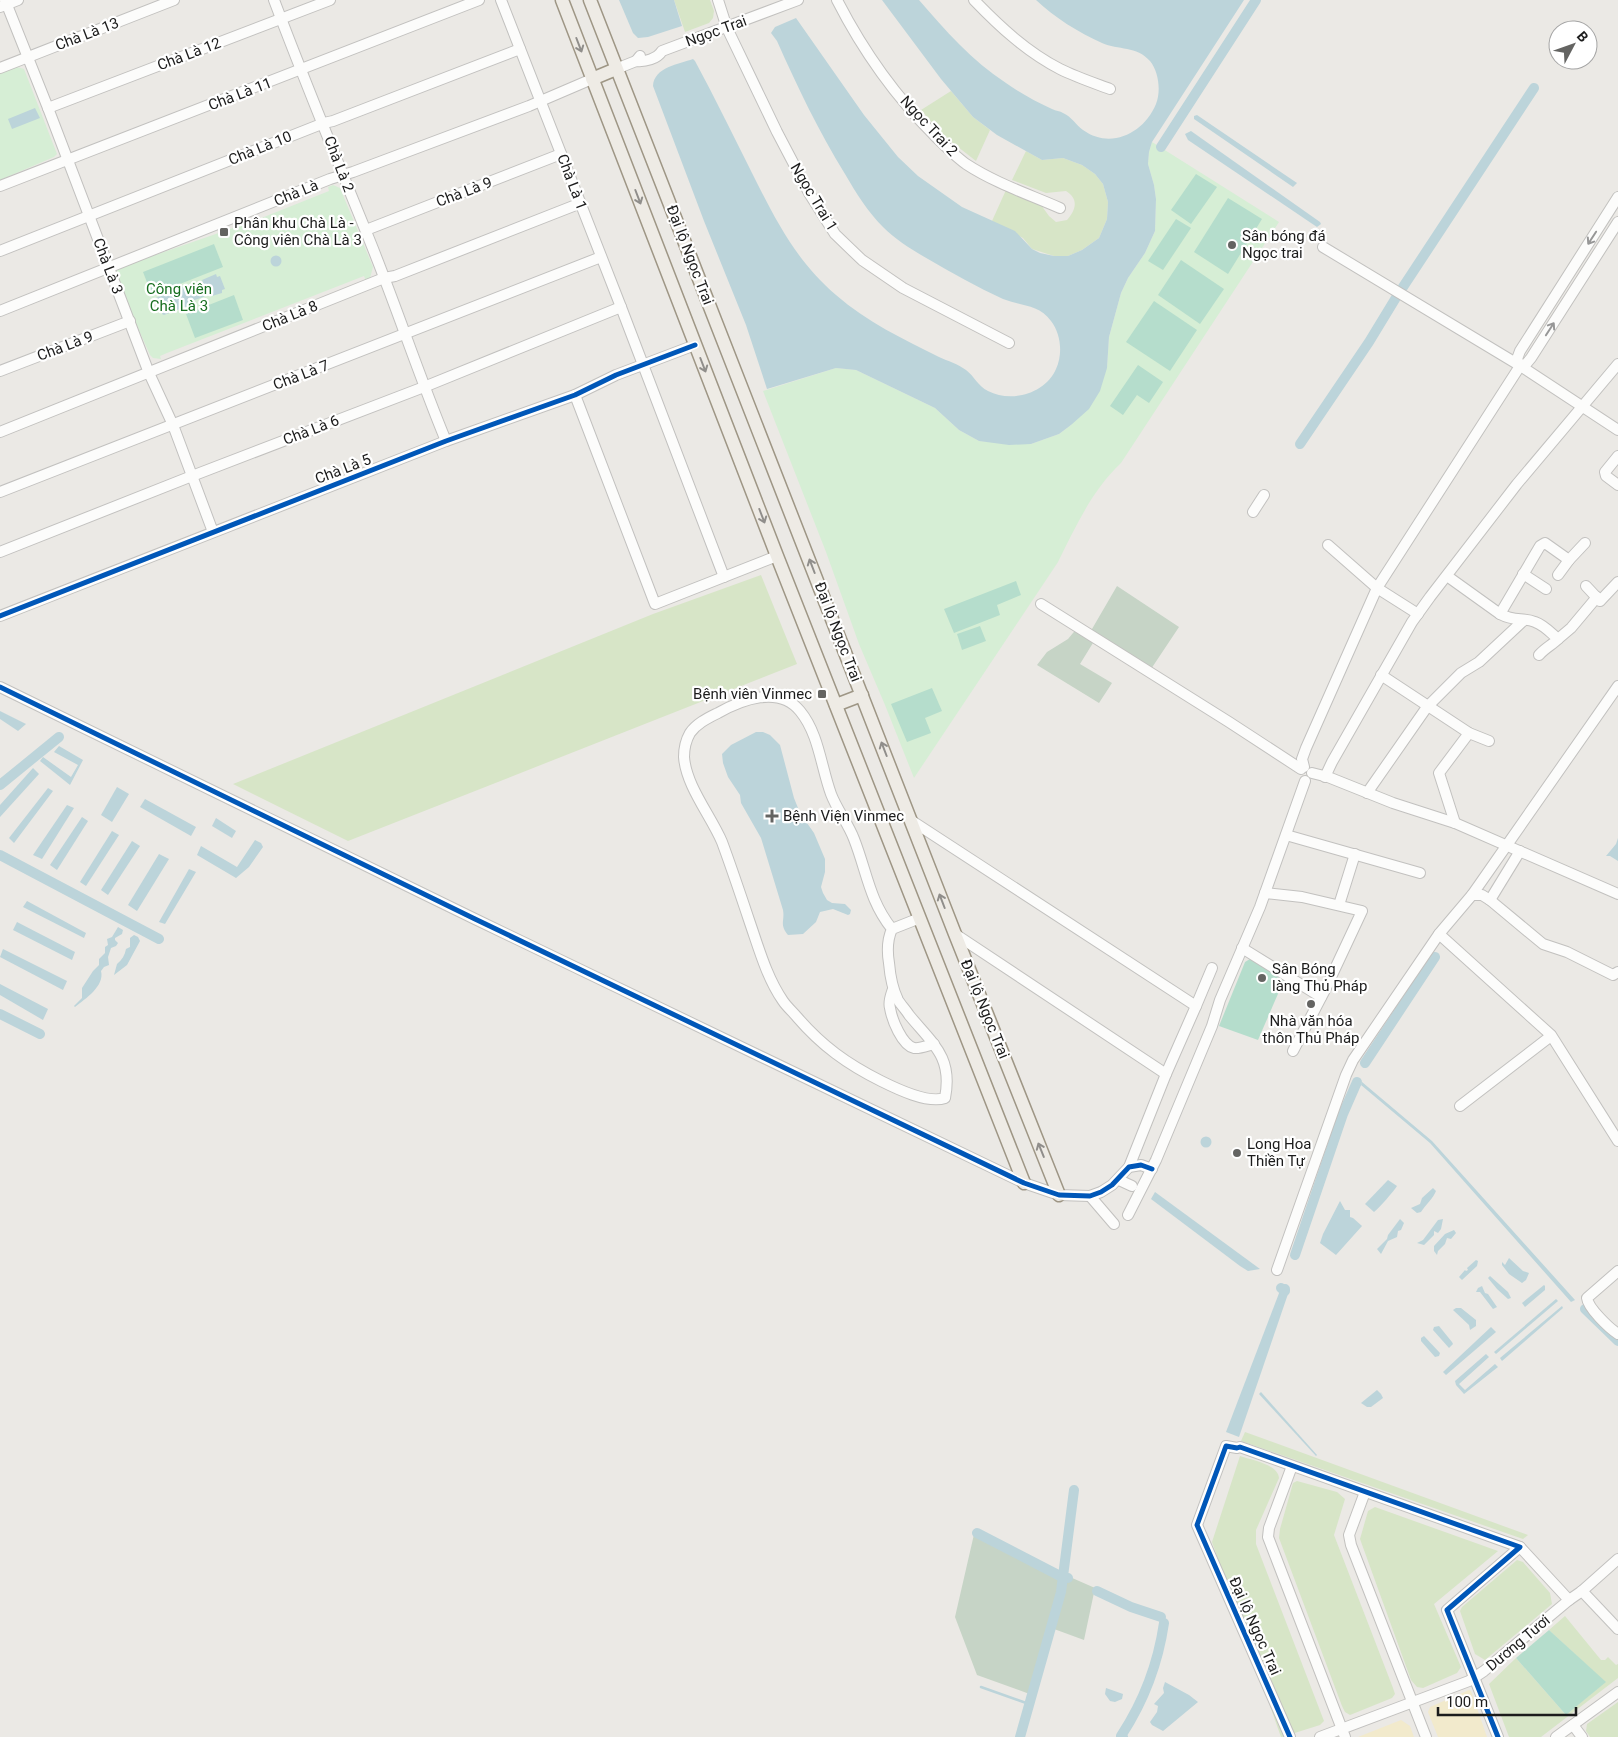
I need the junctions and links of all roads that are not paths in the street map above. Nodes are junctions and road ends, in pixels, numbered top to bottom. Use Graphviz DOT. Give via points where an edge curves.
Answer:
graph roads {
  1 [pos="18,0"];
  2 [pos="174,0"];
  3 [pos="274,0"];
  4 [pos="330,0"];
  5 [pos="479,0"];
  6 [pos="501,0"];
  7 [pos="562,0"];
  8 [pos="590,0"];
  9 [pos="718,0"];
  10 [pos="798,0"];
  11 [pos="837,0"];
  12 [pos="974,0"];
  13 [pos="4,4"];
  14 [pos="281,19"];
  15 [pos="727,28"];
  16 [pos="520,48"];
  17 [pos="28,57"];
  18 [pos="0,68"];
  19 [pos="616,69"];
  20 [pos="301,70"];
  21 [pos="592,79"];
  22 [pos="1110,89"];
  23 [pos="541,100"];
  24 [pos="48,108"];
  25 [pos="324,123"];
  26 [pos="562,154"];
  27 [pos="69,160"];
  28 [pos="342,175"];
  29 [pos="0,186"];
  30 [pos="1618,197"];
  31 [pos="581,203"];
  32 [pos="1060,208"];
  33 [pos="89,217"];
  34 [pos="1618,222"];
  35 [pos="366,230"];
  36 [pos="1323,247"];
  37 [pos="0,251"];
  38 [pos="601,257"];
  39 [pos="109,268"];
  40 [pos="384,278"];
  41 [pos="621,307"];
  42 [pos="0,311"];
  43 [pos="130,321"];
  44 [pos="406,334"];
  45 [pos="695,344"];
  46 [pos="1009,344"];
  47 [pos="1618,364"];
  48 [pos="643,365"];
  49 [pos="1520,366"];
  50 [pos="0,371"];
  51 [pos="149,373"];
  52 [pos="424,387"];
  53 [pos="576,395"];
  54 [pos="1584,406"];
  55 [pos="173,425"];
  56 [pos="1618,430"];
  57 [pos="0,432"];
  58 [pos="446,441"];
  59 [pos="1618,456"];
  60 [pos="192,476"];
  61 [pos="1618,485"];
  62 [pos="0,492"];
  63 [pos="1264,495"];
  64 [pos="1253,512"];
  65 [pos="214,532"];
  66 [pos="1585,543"];
  67 [pos="1328,545"];
  68 [pos="0,552"];
  69 [pos="777,556"];
  70 [pos="1569,560"];
  71 [pos="1523,574"];
  72 [pos="1558,575"];
  73 [pos="724,577"];
  74 [pos="1618,582"];
  75 [pos="1451,583"];
  76 [pos="1586,586"];
  77 [pos="1378,588"];
  78 [pos="1546,589"];
  79 [pos="1597,597"];
  80 [pos="1041,604"];
  81 [pos="1418,614"];
  82 [pos="1500,614"];
  83 [pos="0,616"];
  84 [pos="1523,621"];
  85 [pos="1558,639"];
  86 [pos="1539,655"];
  87 [pos="1381,676"];
  88 [pos="1618,686"];
  89 [pos="0,687"];
  90 [pos="862,695"];
  91 [pos="836,705"];
  92 [pos="1427,707"];
  93 [pos="1469,733"];
  94 [pos="1489,741"];
  95 [pos="1305,772"];
  96 [pos="1326,777"];
  97 [pos="1367,793"];
  98 [pos="912,821"];
  99 [pos="1455,823"];
  100 [pos="1286,835"];
  101 [pos="1506,846"];
  102 [pos="1520,851"];
  103 [pos="1355,854"];
  104 [pos="1420,873"];
  105 [pos="1265,893"];
  106 [pos="1618,894"];
  107 [pos="1472,895"];
  108 [pos="1490,900"];
  109 [pos="1339,905"];
  110 [pos="920,918"];
  111 [pos="892,929"];
  112 [pos="955,934"];
  113 [pos="1439,934"];
  114 [pos="1242,948"];
  115 [pos="1212,968"];
  116 [pos="1618,972"];
  117 [pos="893,989"];
  118 [pos="1321,997"];
  119 [pos="1196,1006"];
  120 [pos="1551,1036"];
  121 [pos="934,1044"];
  122 [pos="1293,1051"];
  123 [pos="1166,1074"];
  124 [pos="1460,1106"];
  125 [pos="1618,1141"];
  126 [pos="1129,1167"];
  127 [pos="1152,1169"];
  128 [pos="1118,1180"];
  129 [pos="1024,1183"];
  130 [pos="1132,1186"];
  131 [pos="1059,1195"];
  132 [pos="1090,1196"];
  133 [pos="1128,1215"];
  134 [pos="1114,1224"];
  135 [pos="1277,1270"];
  136 [pos="1618,1271"];
  137 [pos="1618,1334"];
  138 [pos="1292,1466"];
  139 [pos="1365,1492"];
  140 [pos="1520,1547"];
  141 [pos="1618,1559"];
  142 [pos="1582,1591"];
  143 [pos="1569,1600"];
  144 [pos="1618,1629"];
  145 [pos="1474,1678"];
  146 [pos="1618,1692"];
  147 [pos="1412,1702"];
  148 [pos="1573,1725"];
  149 [pos="1344,1733"];
  150 [pos="1290,1737"];
  151 [pos="1320,1737"];
  152 [pos="1426,1737"];
  153 [pos="1498,1737"];
  154 [pos="1556,1737"];
  155 [pos="1582,1737"];
  1 -- 13 [label="street"];
  2 -- 17 [label="street, Chà Là 13"];
  3 -- 14 [label="street, Chà Là 2"];
  4 -- 14 [label="street, Chà Là 12"];
  5 -- 20 [label="street, Chà Là 11"];
  6 -- 16 [label="street, Chà Là 1"];
  7 -- 21 [label="main road, Đại lộ Ngọc Trai, one-way"];
  8 -- 19 [label="main road, Đại lộ Ngọc Trai"];
  9 -- 15 [label="street, Ngọc Trai 1"];
  10 -- 15 [label="street, Ngọc Trai"];
  11 -- 32 [label="street, Ngọc Trai 2" via="897,92 954,154 988,177"];
  12 -- 22 [label="street" via="1003,30 1034,54 1062,70"];
  13 -- 17 [label="street, Chà Là 3"];
  14 -- 20 [label="street, Chà Là 2"];
  14 -- 24 [label="street, Chà Là 12"];
  15 -- 19 [label="street, Ngọc Trai" via="662,51 656,50"];
  15 -- 46 [label="street, Ngọc Trai 1" via="809,193 835,234 862,260 904,288"];
  16 -- 23 [label="street, Chà Là 1"];
  16 -- 25 [label="street, Chà Là 10"];
  17 -- 18 [label="street, Chà Là 13"];
  17 -- 24 [label="street, Chà Là 3"];
  19 -- 21 [label="main road"];
  90 -- 19 [label="main road, Đại lộ Ngọc Trai, one-way"];
  20 -- 25 [label="street, Chà Là 2"];
  20 -- 27 [label="street, Chà Là 11"];
  21 -- 23 [label="street, Chà Là"];
  21 -- 45 [label="main road, Đại lộ Ngọc Trai, one-way"];
  23 -- 26 [label="street, Chà Là 1"];
  23 -- 28 [label="street, Chà Là"];
  24 -- 27 [label="street, Chà Là 3"];
  25 -- 28 [label="street, Chà Là 2"];
  25 -- 33 [label="street, Chà Là 10"];
  26 -- 31 [label="street, Chà Là 1"];
  26 -- 35 [label="street, Chà Là 9"];
  27 -- 29 [label="street, Chà Là 11"];
  27 -- 33 [label="street, Chà Là 3"];
  28 -- 35 [label="street, Chà Là 2"];
  28 -- 39 [label="street, Chà Là"];
  30 -- 49 [label="street, one-way" via="1520,351 1517,359"];
  31 -- 38 [label="street, Chà Là 1"];
  31 -- 40 [label="street, Chà Là 8"];
  33 -- 37 [label="street, Chà Là 10"];
  33 -- 39 [label="street, Chà Là 3"];
  49 -- 34 [label="street, one-way" via="1531,358"];
  35 -- 40 [label="street, Chà Là 2"];
  36 -- 49 [label="street"];
  38 -- 41 [label="street, Chà Là 1"];
  38 -- 44 [label="street, Chà Là 7"];
  39 -- 42 [label="street, Chà Là"];
  39 -- 43 [label="street, Chà Là 3"];
  40 -- 44 [label="street, Chà Là 2"];
  40 -- 51 [label="street, Chà Là 8"];
  41 -- 48 [label="street, Chà Là 1"];
  41 -- 52 [label="street, Chà Là 6"];
  43 -- 50 [label="street, Chà Là 9"];
  43 -- 51 [label="street, Chà Là 3"];
  44 -- 52 [label="street, Chà Là 2"];
  44 -- 55 [label="street, Chà Là 7"];
  45 -- 48 [label="street, Chà Là 5"];
  45 -- 69 [label="main road, Đại lộ Ngọc Trai, one-way"];
  47 -- 54 [label="street"];
  48 -- 53 [label="street, Chà Là 5"];
  48 -- 73 [label="street, Chà Là 1"];
  49 -- 54 [label="street"];
  49 -- 77 [label="street"];
  51 -- 55 [label="street, Chà Là 3"];
  51 -- 57 [label="street, Chà Là 8"];
  52 -- 58 [label="street, Chà Là 2"];
  52 -- 60 [label="street, Chà Là 6"];
  53 -- 58 [label="street, Chà Là 5"];
  53 -- 73 [label="street" via="655,604"];
  54 -- 56 [label="street"];
  54 -- 75 [label="street" via="1517,484"];
  55 -- 60 [label="street, Chà Là 3"];
  55 -- 62 [label="street, Chà Là 7"];
  58 -- 65 [label="street, Chà Là 5"];
  59 -- 61 [label="street" via="1605,472"];
  60 -- 65 [label="street, Chà Là 3"];
  60 -- 68 [label="street, Chà Là 6"];
  63 -- 64 [label="street"];
  65 -- 83 [label="street, Chà Là 5"];
  66 -- 70 [label="street"];
  67 -- 77 [label="street"];
  69 -- 73 [label="street"];
  69 -- 91 [label="main road, Đại lộ Ngọc Trai"];
  70 -- 71 [label="street" via="1546,542 1540,546"];
  70 -- 72 [label="street"];
  71 -- 78 [label="street"];
  71 -- 82 [label="street"];
  74 -- 79 [label="street" via="1600,601"];
  75 -- 81 [label="street"];
  75 -- 82 [label="street"];
  76 -- 79 [label="street"];
  77 -- 81 [label="street"];
  77 -- 95 [label="street" via="1306,748 1302,759"];
  79 -- 85 [label="street"];
  80 -- 95 [label="street"];
  81 -- 87 [label="street"];
  82 -- 84 [label="street"];
  84 -- 85 [label="street" via="1534,621"];
  84 -- 92 [label="street" via="1479,662 1461,673"];
  85 -- 86 [label="street"];
  87 -- 92 [label="street"];
  87 -- 96 [label="street"];
  88 -- 101 [label="street"];
  89 -- 129 [label="street"];
  90 -- 91 [label="main road"];
  98 -- 90 [label="main road, Đại lộ Ngọc Trai, one-way"];
  91 -- 110 [label="main road, Đại lộ Ngọc Trai"];
  92 -- 93 [label="street"];
  92 -- 97 [label="street"];
  93 -- 94 [label="street"];
  93 -- 99 [label="street" via="1439,773"];
  95 -- 96 [label="street"];
  95 -- 100 [label="street"];
  96 -- 97 [label="street"];
  97 -- 99 [label="street"];
  112 -- 98 [label="main road, Đại lộ Ngọc Trai, one-way"];
  98 -- 119 [label="street"];
  99 -- 101 [label="street"];
  100 -- 103 [label="street"];
  100 -- 105 [label="street"];
  101 -- 102 [label="street"];
  101 -- 107 [label="street"];
  102 -- 106 [label="street"];
  102 -- 108 [label="street"];
  103 -- 104 [label="street"];
  103 -- 109 [label="street"];
  105 -- 109 [label="street"];
  105 -- 114 [label="street"];
  107 -- 108 [label="street" via="1482,895"];
  107 -- 113 [label="street"];
  108 -- 116 [label="street" via="1543,944 1613,975"];
  109 -- 118 [label="street" via="1362,911"];
  110 -- 111 [label="street"];
  110 -- 129 [label="main road, Đại lộ Ngọc Trai"];
  111 -- 117 [label="street" via="887,952"];
  111 -- 121 [label="street" via="881,916 872,895 848,824 831,794 814,735 800,711 787,700 765,697 734,704 701,722 685,745 684,758 692,786 720,840 762,960 783,1001 814,1036 853,1067 893,1087 938,1100 946,1098 948,1085 946,1066"];
  112 -- 123 [label="street" via="1060,1008"];
  131 -- 112 [label="main road, Đại lộ Ngọc Trai, one-way"];
  113 -- 120 [label="street"];
  113 -- 135 [label="street" via="1349,1067"];
  114 -- 118 [label="street"];
  114 -- 127 [label="street"];
  115 -- 119 [label="street"];
  117 -- 121 [label="street" via="898,1001"];
  117 -- 121 [label="street" via="890,1009 901,1038 915,1048"];
  118 -- 122 [label="street"];
  119 -- 123 [label="street"];
  120 -- 124 [label="street"];
  120 -- 125 [label="street"];
  123 -- 126 [label="street"];
  126 -- 127 [label="street" via="1142,1165"];
  126 -- 128 [label="street"];
  127 -- 133 [label="street"];
  128 -- 130 [label="street"];
  128 -- 132 [label="street"];
  129 -- 131 [label="street"];
  131 -- 132 [label="street"];
  132 -- 134 [label="street"];
  136 -- 137 [label="street" via="1587,1298 1588,1304"];
  138 -- 139 [label="street"];
  138 -- 149 [label="street" via="1268,1537"];
  138 -- 150 [label="street, Đại lộ Ngọc Trai" via="1226,1446 1196,1524"];
  139 -- 140 [label="street"];
  139 -- 147 [label="street" via="1349,1535 1351,1544"];
  140 -- 143 [label="street"];
  140 -- 145 [label="street" via="1447,1610"];
  141 -- 142 [label="street, Dương Tươi"];
  142 -- 143 [label="street, Dương Tươi"];
  142 -- 144 [label="street"];
  143 -- 145 [label="street, Dương Tươi"];
  145 -- 147 [label="street, Dương Tươi"];
  145 -- 153 [label="street"];
  146 -- 148 [label="street"];
  147 -- 149 [label="street, Dương Tươi"];
  147 -- 152 [label="street"];
  148 -- 154 [label="street"];
  148 -- 155 [label="street"];
  149 -- 151 [label="street, Dương Tươi"];
}
